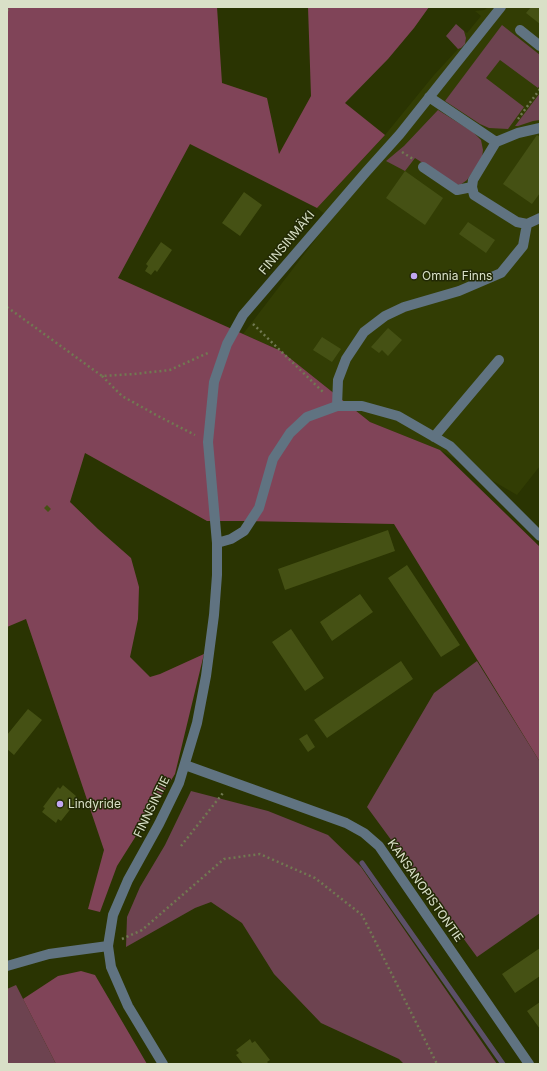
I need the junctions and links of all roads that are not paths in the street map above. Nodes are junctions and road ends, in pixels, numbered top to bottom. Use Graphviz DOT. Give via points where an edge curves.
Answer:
graph roads {
  1 [pos="501,7"];
  2 [pos="520,30"];
  3 [pos="540,46"];
  4 [pos="429,97"];
  5 [pos="540,128"];
  6 [pos="496,142"];
  7 [pos="423,166"];
  8 [pos="472,187"];
  9 [pos="540,218"];
  10 [pos="527,224"];
  11 [pos="498,360"];
  12 [pos="337,406"];
  13 [pos="434,436"];
  14 [pos="540,536"];
  15 [pos="217,543"];
  16 [pos="185,765"];
  17 [pos="108,946"];
  18 [pos="7,966"];
  19 [pos="163,1064"];
  20 [pos="529,1064"];
  1 -- 4 [label="street, FINNSINMÄKI"];
  2 -- 3 [label="street"];
  4 -- 6 [label="street"];
  4 -- 15 [label="street, FINNSINMÄKI" via="243,315 227,344 214,382 208,442"];
  5 -- 6 [label="street"];
  6 -- 8 [label="street" via="473,180"];
  7 -- 8 [label="street" via="457,190"];
  8 -- 10 [label="street" via="474,195 517,222"];
  9 -- 10 [label="street"];
  10 -- 12 [label="street" via="524,246 501,273 459,291 404,307 385,316 364,332 346,359 338,380"];
  11 -- 13 [label="street"];
  12 -- 13 [label="street" via="362,406 398,416"];
  12 -- 15 [label="street" via="308,417 290,433 273,459 259,508 244,531 231,539"];
  13 -- 14 [label="street" via="450,446"];
  15 -- 16 [label="street, FINNSINTIE" via="214,615 206,676 197,723"];
  16 -- 17 [label="street, FINNSINTIE" via="159,824 128,880 113,915"];
  16 -- 20 [label="street, KANSANOPISTONTIE" via="346,823 364,833 379,846"];
  17 -- 18 [label="street" via="56,953"];
  17 -- 19 [label="street, FINNSINTIE" via="111,967 128,1006"];
}
